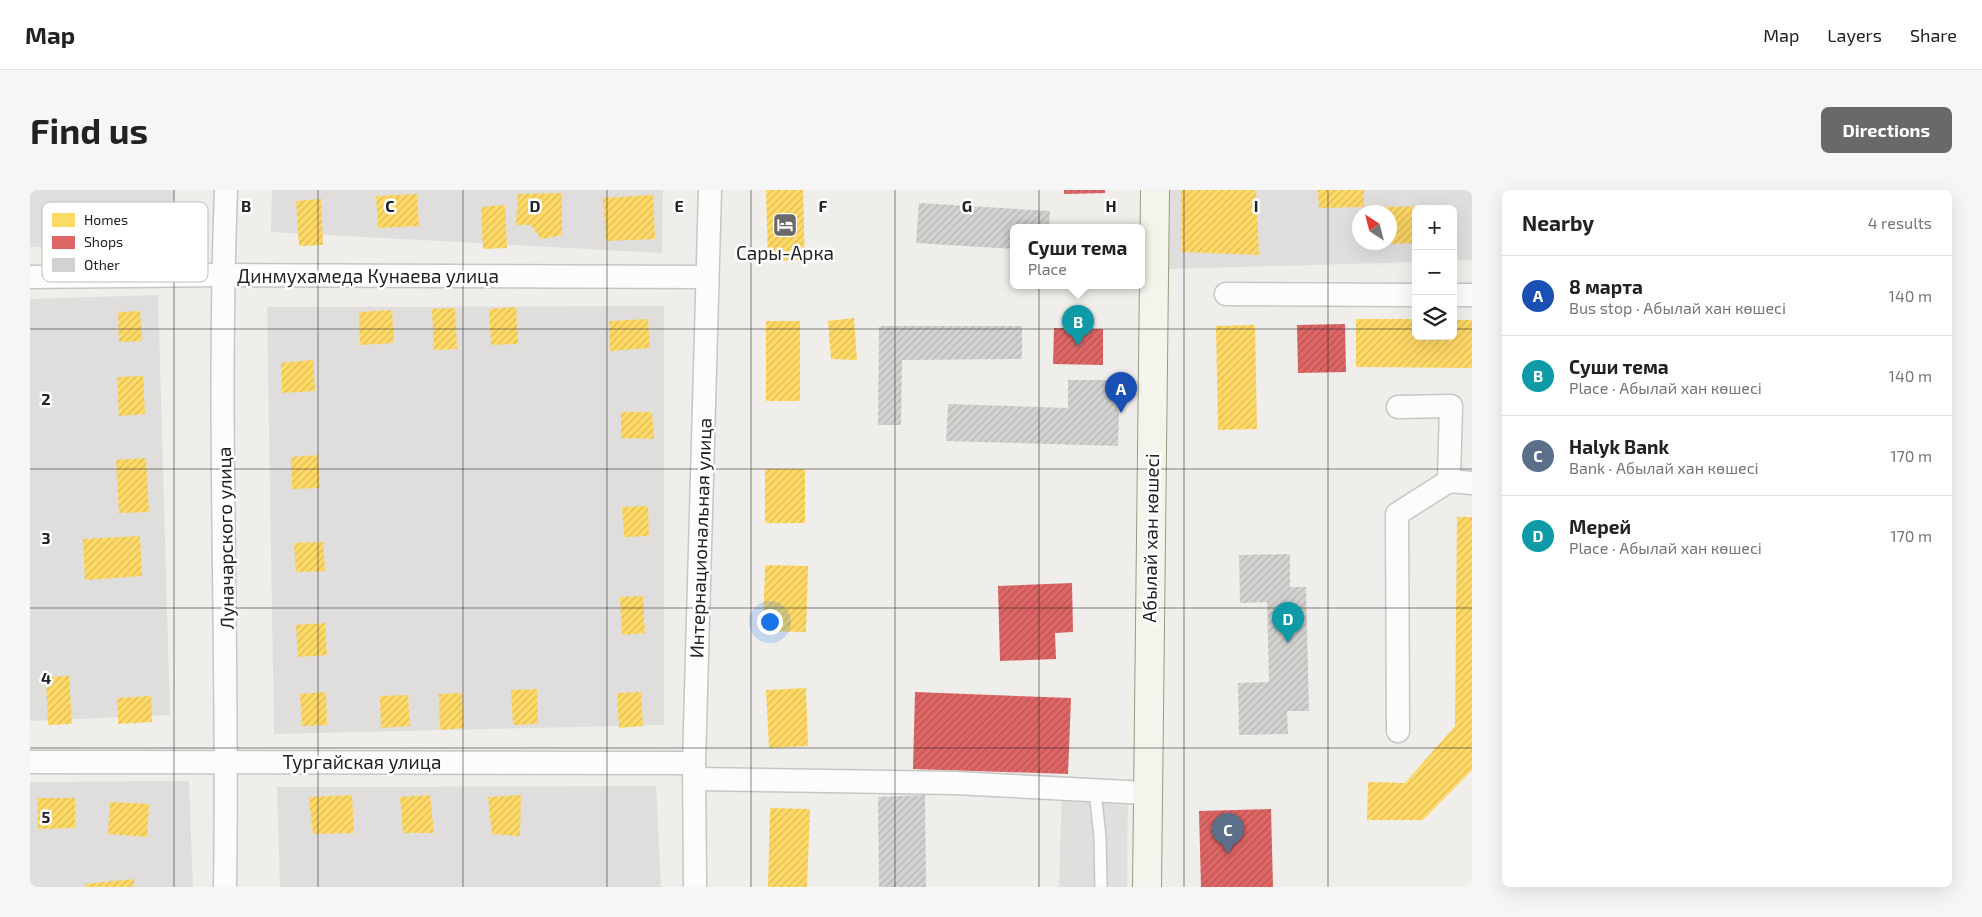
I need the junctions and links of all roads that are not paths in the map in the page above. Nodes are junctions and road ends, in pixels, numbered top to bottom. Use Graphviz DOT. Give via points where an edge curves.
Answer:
graph roads {
  1 [pos="226,190"];
  2 [pos="710,190"];
  3 [pos="1155,190"];
  4 [pos="208,275"];
  5 [pos="222,275"];
  6 [pos="707,277"];
  7 [pos="1226,294"];
  8 [pos="1412,294"];
  9 [pos="1457,295"];
  10 [pos="1472,295"];
  11 [pos="1398,407"];
  12 [pos="1449,481"];
  13 [pos="1472,483"];
  14 [pos="1398,731"];
  15 [pos="228,760"];
  16 [pos="30,762"];
  17 [pos="694,771"];
  18 [pos="1094,791"];
  19 [pos="1147,793"];
  20 [pos="225,887"];
  21 [pos="695,887"];
  22 [pos="1101,887"];
  23 [pos="1147,887"];
  1 -- 5 [label="street, Луначарского улица"];
  2 -- 6 [label="street, Интернациональная улица"];
  3 -- 19 [label="street, Абылай хан көшесі"];
  4 -- 5 [label="street, Динмухамеда Кунаева улица"];
  5 -- 6 [label="street, Динмухамеда Кунаева улица"];
  5 -- 15 [label="street, Луначарского улица"];
  6 -- 17 [label="street, Интернациональная улица"];
  7 -- 8 [label="street"];
  9 -- 10 [label="street"];
  11 -- 12 [label="street" via="1451,406"];
  12 -- 13 [label="street"];
  12 -- 14 [label="street" via="1398,514"];
  15 -- 16 [label="street, Тургайская улица"];
  15 -- 17 [label="street, Тургайская улица"];
  15 -- 20 [label="street, Луначарского улица"];
  17 -- 18 [label="street, Тургайская улица"];
  17 -- 21 [label="street, Интернациональная улица"];
  18 -- 19 [label="street, Тургайская улица"];
  18 -- 22 [label="lane" via="1100,837"];
  19 -- 23 [label="street, Абылай хан көшесі"];
}
